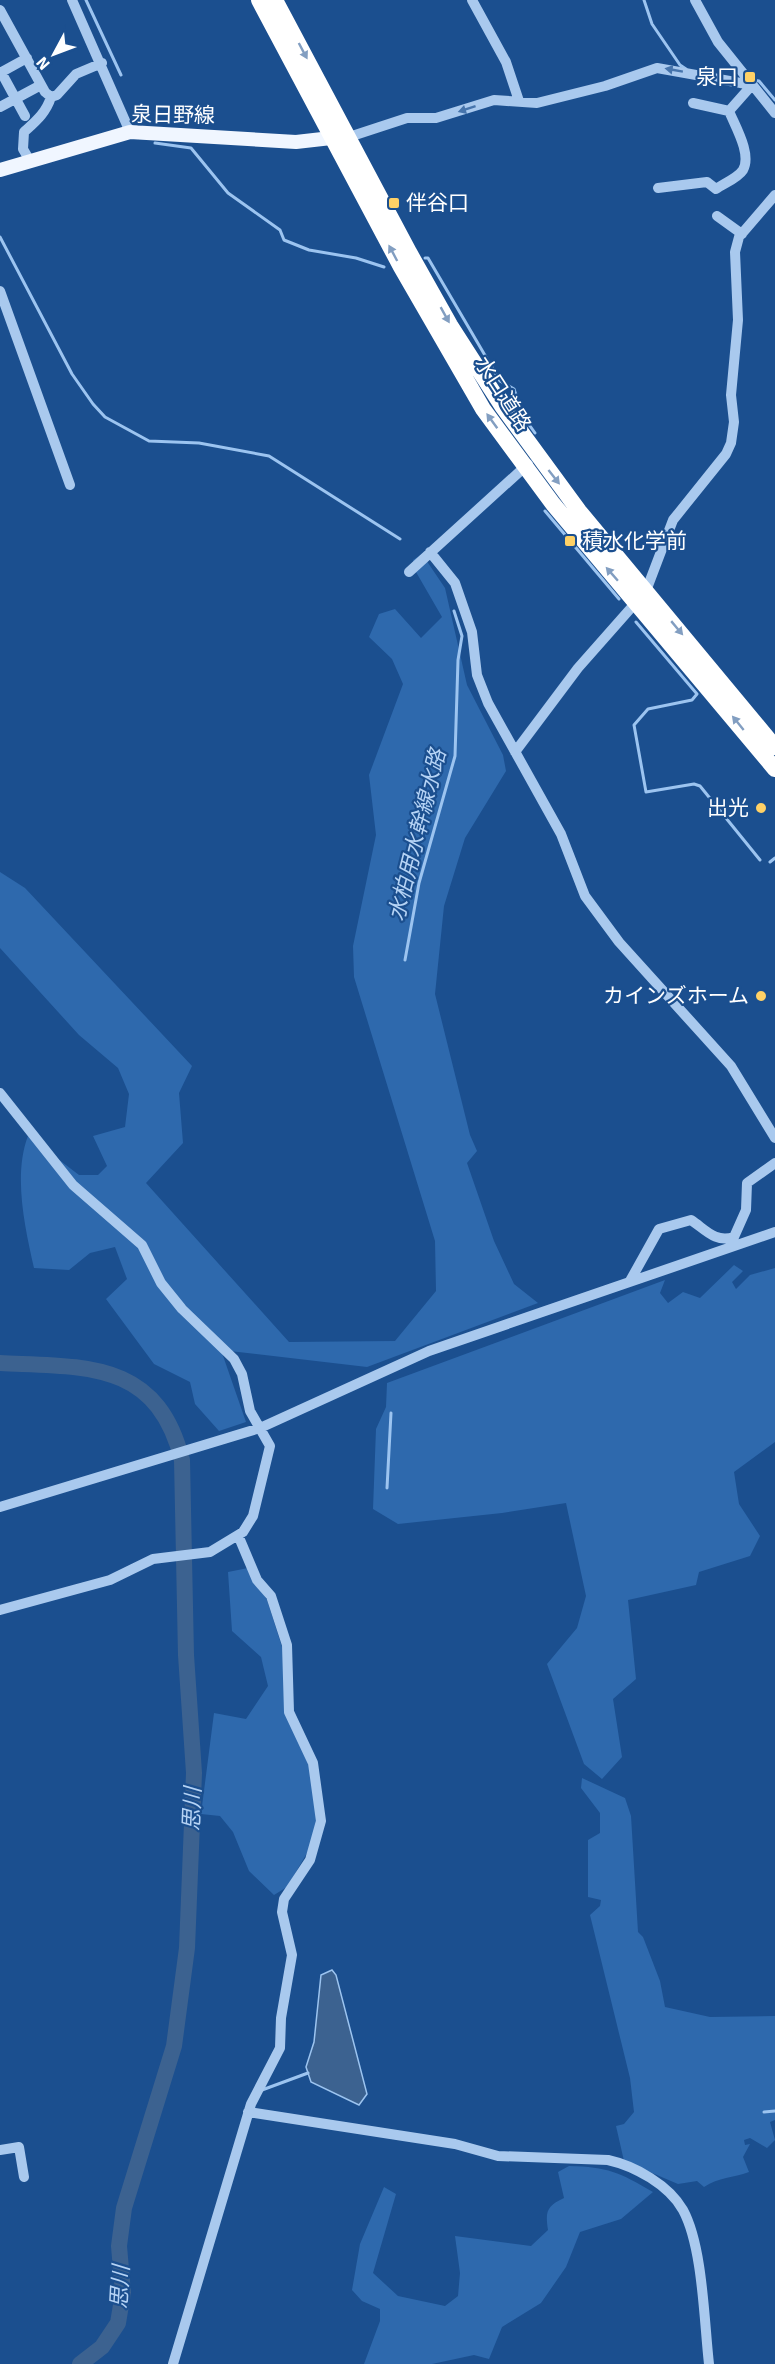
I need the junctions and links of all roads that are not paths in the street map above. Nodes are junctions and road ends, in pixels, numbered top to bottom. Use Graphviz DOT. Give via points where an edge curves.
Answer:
graph roads {
  1 [pos="72,0"];
  2 [pos="259,0"];
  3 [pos="275,0"];
  4 [pos="472,0"];
  5 [pos="694,0"];
  6 [pos="0,10"];
  7 [pos="27,58"];
  8 [pos="102,63"];
  9 [pos="1,73"];
  10 [pos="41,85"];
  11 [pos="752,85"];
  12 [pos="51,97"];
  13 [pos="16,99"];
  14 [pos="519,101"];
  15 [pos="693,103"];
  16 [pos="0,107"];
  17 [pos="729,111"];
  18 [pos="775,113"];
  19 [pos="25,116"];
  20 [pos="130,132"];
  21 [pos="349,137"];
  22 [pos="331,138"];
  23 [pos="30,161"];
  24 [pos="0,170"];
  25 [pos="658,188"];
  26 [pos="775,195"];
  27 [pos="717,216"];
  28 [pos="742,234"];
  29 [pos="0,291"];
  30 [pos="531,461"];
  31 [pos="70,485"];
  32 [pos="430,552"];
  33 [pos="409,572"];
  34 [pos="641,596"];
  35 [pos="775,747"];
  36 [pos="515,752"];
  37 [pos="775,768"];
  38 [pos="0,1093"];
  39 [pos="775,1138"];
  40 [pos="775,1163"];
  41 [pos="775,1232"];
  42 [pos="735,1242"];
  43 [pos="630,1281"];
  44 [pos="260,1428"];
  45 [pos="0,1507"];
  46 [pos="238,1535"];
  47 [pos="0,1610"];
  48 [pos="248,2112"];
  49 [pos="0,2150"];
  50 [pos="24,2177"];
  51 [pos="173,2364"];
  52 [pos="709,2364"];
  1 -- 8 [label="street"];
  2 -- 22 [label="highway, 水口道路"];
  3 -- 21 [label="highway, 水口道路, one-way"];
  4 -- 14 [label="street" via="506,62"];
  5 -- 11 [label="street" via="718,42"];
  6 -- 7 [label="street"];
  7 -- 9 [label="street"];
  7 -- 10 [label="street"];
  8 -- 12 [label="street" via="76,74"];
  8 -- 20 [label="street"];
  9 -- 13 [label="street"];
  10 -- 12 [label="street"];
  10 -- 13 [label="street"];
  11 -- 14 [label="street, one-way" via="657,68 537,103"];
  11 -- 17 [label="street"];
  11 -- 18 [label="street"];
  12 -- 23 [label="street" via="38,120 24,132 23,149"];
  13 -- 16 [label="street"];
  13 -- 19 [label="street"];
  14 -- 21 [label="street, one-way" via="494,100 436,118 407,118"];
  15 -- 17 [label="street"];
  17 -- 25 [label="street" via="743,147 742,172 716,189 707,182"];
  20 -- 22 [label="main road, 泉日野線" via="296,142"];
  20 -- 23 [label="main road, 泉日野線"];
  21 -- 22 [label="main road, 泉日野線"];
  21 -- 30 [label="highway, 水口道路, one-way" via="450,325"];
  30 -- 22 [label="highway, 水口道路, one-way" via="483,409"];
  23 -- 24 [label="main road, 泉日野線"];
  26 -- 28 [label="street"];
  27 -- 28 [label="street"];
  28 -- 34 [label="street" via="734,260 738,320 731,377 735,422 731,443 673,520"];
  29 -- 31 [label="street"];
  30 -- 32 [label="street"];
  30 -- 34 [label="highway, 水口道路"];
  32 -- 33 [label="street"];
  32 -- 36 [label="street" via="455,583 472,632 477,675"];
  34 -- 35 [label="highway, 水口道路, one-way"];
  34 -- 36 [label="street" via="578,668"];
  37 -- 34 [label="highway, 水口道路, one-way"];
  36 -- 39 [label="street" via="561,834 592,907 731,1066"];
  38 -- 44 [label="street" via="73,1185 142,1245 161,1283 234,1359 242,1374 250,1411"];
  40 -- 42 [label="street" via="747,1183 746,1210"];
  41 -- 42 [label="street"];
  42 -- 43 [label="street"];
  42 -- 43 [label="street" via="715,1238 691,1220 659,1230"];
  43 -- 44 [label="street" via="429,1351"];
  44 -- 45 [label="street"];
  44 -- 46 [label="street" via="270,1446 268,1461 253,1516"];
  46 -- 47 [label="street" via="210,1552 153,1559 110,1580"];
  46 -- 48 [label="street" via="257,1580 271,1596 287,1645 289,1712 312,1763 321,1821 310,1860 284,1899 282,1912 292,1955 280,2048"];
  48 -- 51 [label="street"];
  48 -- 52 [label="street" via="455,2144 498,2156 625,2164 672,2195 691,2228"];
  49 -- 50 [label="street" via="19,2147"];
}
